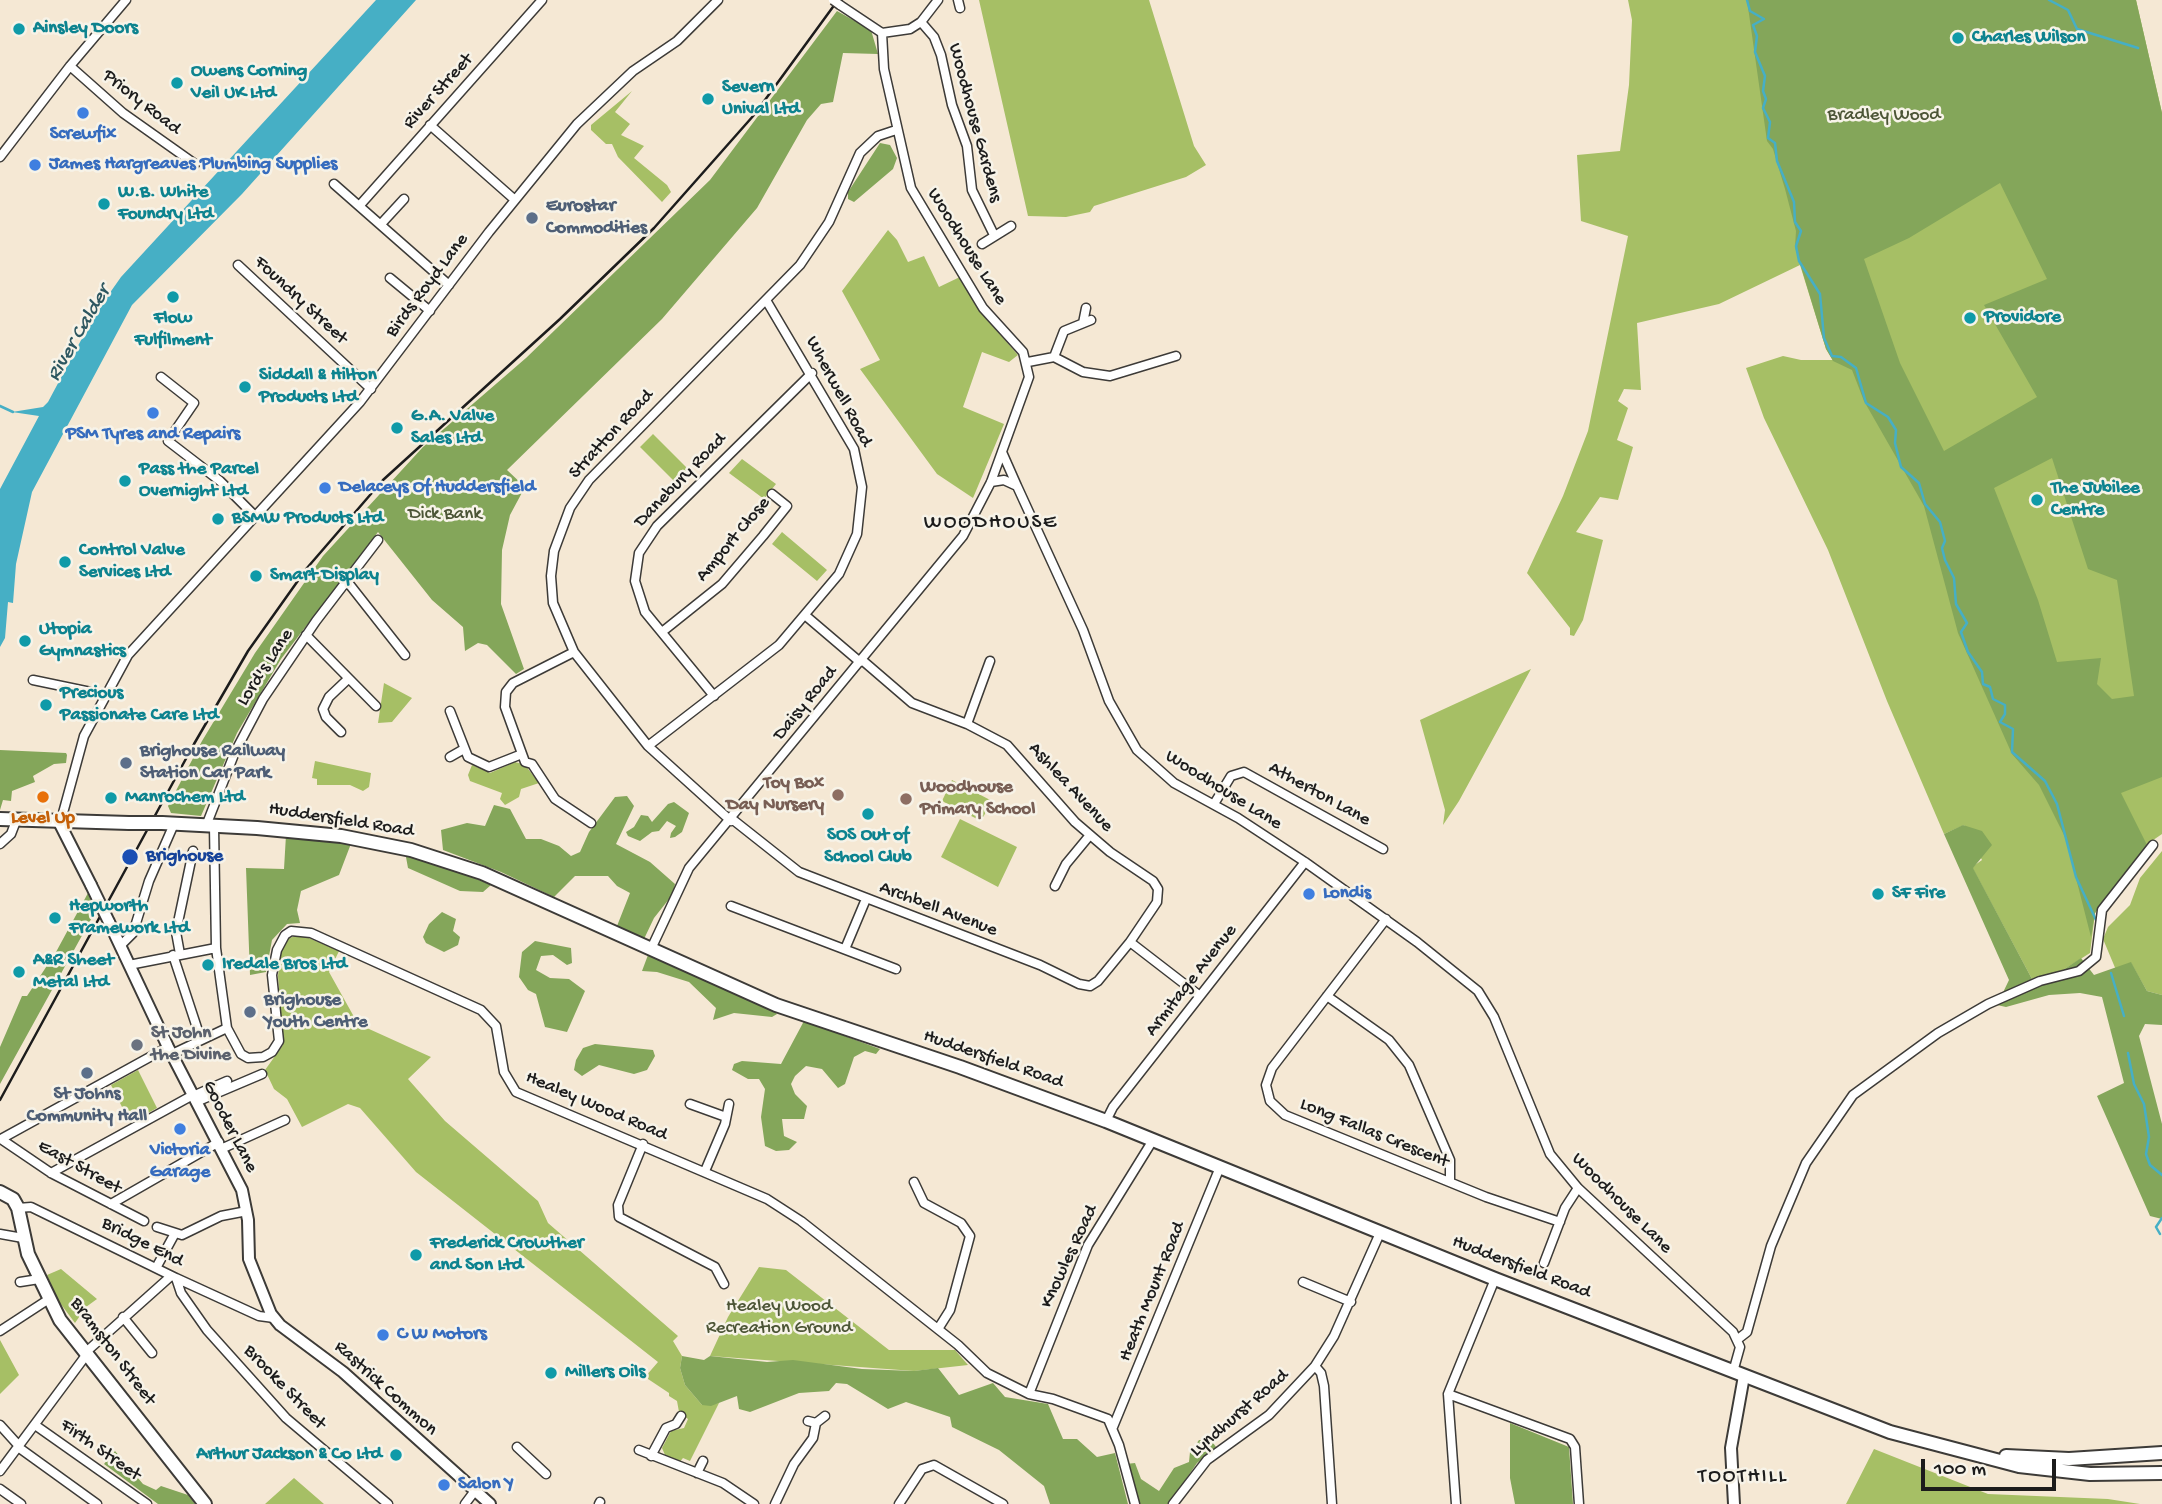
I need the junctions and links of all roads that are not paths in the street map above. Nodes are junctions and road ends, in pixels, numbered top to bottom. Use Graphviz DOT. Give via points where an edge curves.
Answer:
graph roads {
  1 [pos="126,0"];
  2 [pos="542,0"];
  3 [pos="718,0"];
  4 [pos="833,0"];
  5 [pos="938,0"];
  6 [pos="921,22"];
  7 [pos="882,33"];
  8 [pos="70,66"];
  9 [pos="430,125"];
  10 [pos="896,130"];
  11 [pos="0,157"];
  12 [pos="195,164"];
  13 [pos="334,184"];
  14 [pos="404,199"];
  15 [pos="515,201"];
  16 [pos="360,205"];
  17 [pos="381,223"];
  18 [pos="1011,226"];
  19 [pos="994,235"];
  20 [pos="982,244"];
  21 [pos="238,265"];
  22 [pos="390,278"];
  23 [pos="449,285"];
  24 [pos="766,300"];
  25 [pos="1086,308"];
  26 [pos="430,311"];
  27 [pos="1176,356"];
  28 [pos="1054,357"];
  29 [pos="1028,362"];
  30 [pos="812,373"];
  31 [pos="161,377"];
  32 [pos="371,389"];
  33 [pos="1002,452"];
  34 [pos="991,482"];
  35 [pos="1017,486"];
  36 [pos="772,494"];
  37 [pos="256,516"];
  38 [pos="378,540"];
  39 [pos="346,580"];
  40 [pos="806,616"];
  41 [pos="662,632"];
  42 [pos="306,635"];
  43 [pos="573,652"];
  44 [pos="405,655"];
  45 [pos="861,661"];
  46 [pos="990,661"];
  47 [pos="348,679"];
  48 [pos="33,680"];
  49 [pos="105,695"];
  50 [pos="714,696"];
  51 [pos="376,706"];
  52 [pos="450,711"];
  53 [pos="967,724"];
  54 [pos="341,732"];
  55 [pos="648,747"];
  56 [pos="464,749"];
  57 [pos="522,754"];
  58 [pos="450,757"];
  59 [pos="1214,804"];
  60 [pos="0,819"];
  61 [pos="731,820"];
  62 [pos="16,821"];
  63 [pos="591,823"];
  64 [pos="60,824"];
  65 [pos="168,824"];
  66 [pos="210,826"];
  67 [pos="1090,835"];
  68 [pos="0,844"];
  69 [pos="2153,845"];
  70 [pos="1383,849"];
  71 [pos="193,851"];
  72 [pos="1305,862"];
  73 [pos="1055,886"];
  74 [pos="866,899"];
  75 [pos="731,906"];
  76 [pos="1386,919"];
  77 [pos="1130,942"];
  78 [pos="121,945"];
  79 [pos="216,948"];
  80 [pos="651,949"];
  81 [pos="845,949"];
  82 [pos="177,955"];
  83 [pos="129,965"];
  84 [pos="896,969"];
  85 [pos="1200,996"];
  86 [pos="1327,996"];
  87 [pos="227,1028"];
  88 [pos="201,1040"];
  89 [pos="170,1050"];
  90 [pos="262,1074"];
  91 [pos="227,1081"];
  92 [pos="194,1098"];
  93 [pos="690,1104"];
  94 [pos="729,1104"];
  95 [pos="726,1118"];
  96 [pos="285,1119"];
  97 [pos="1106,1121"];
  98 [pos="1,1139"];
  99 [pos="1153,1140"];
  100 [pos="643,1144"];
  101 [pos="220,1145"];
  102 [pos="1220,1167"];
  103 [pos="705,1171"];
  104 [pos="51,1173"];
  105 [pos="914,1182"];
  106 [pos="1450,1182"];
  107 [pos="1577,1188"];
  108 [pos="0,1192"];
  109 [pos="111,1204"];
  110 [pos="18,1208"];
  111 [pos="247,1211"];
  112 [pos="144,1221"];
  113 [pos="1560,1222"];
  114 [pos="157,1227"];
  115 [pos="1380,1233"];
  116 [pos="0,1234"];
  117 [pos="174,1235"];
  118 [pos="23,1237"];
  119 [pos="1544,1263"];
  120 [pos="156,1268"];
  121 [pos="733,1276"];
  122 [pos="173,1277"];
  123 [pos="39,1279"];
  124 [pos="1495,1279"];
  125 [pos="20,1282"];
  126 [pos="1303,1282"];
  127 [pos="49,1299"];
  128 [pos="1351,1302"];
  129 [pos="251,1312"];
  130 [pos="123,1317"];
  131 [pos="274,1318"];
  132 [pos="938,1329"];
  133 [pos="0,1331"];
  134 [pos="1738,1339"];
  135 [pos="86,1353"];
  136 [pos="152,1353"];
  137 [pos="1315,1366"];
  138 [pos="1738,1374"];
  139 [pos="1448,1394"];
  140 [pos="1032,1395"];
  141 [pos="681,1416"];
  142 [pos="825,1416"];
  143 [pos="0,1425"];
  144 [pos="35,1425"];
  145 [pos="1113,1427"];
  146 [pos="19,1446"];
  147 [pos="517,1447"];
  148 [pos="1950,1449"];
  149 [pos="639,1450"];
  150 [pos="2162,1454"];
  151 [pos="652,1456"];
  152 [pos="703,1461"];
  153 [pos="0,1471"];
  154 [pos="697,1473"];
  155 [pos="2162,1473"];
  156 [pos="546,1474"];
  157 [pos="0,1489"];
  158 [pos="474,1492"];
  159 [pos="21,1504"];
  160 [pos="97,1504"];
  161 [pos="147,1504"];
  162 [pos="205,1504"];
  163 [pos="388,1504"];
  164 [pos="465,1504"];
  165 [pos="490,1504"];
  166 [pos="754,1504"];
  167 [pos="775,1504"];
  168 [pos="899,1504"];
  169 [pos="1003,1504"];
  170 [pos="1135,1504"];
  171 [pos="1174,1504"];
  172 [pos="1332,1504"];
  173 [pos="1455,1504"];
  174 [pos="1579,1504"];
  175 [pos="1734,1504"];
  1 -- 8 [label="street"];
  2 -- 9 [label="street, River Street"];
  3 -- 15 [label="street, Birds Royd Lane" via="668,49 633,71 606,96"];
  4 -- 7 [label="street, bridge"];
  5 -- 6 [label="street"];
  6 -- 7 [label="street" via="910,29"];
  6 -- 19 [label="street, Woodhouse Gardens" via="941,55 967,146 972,190"];
  7 -- 10 [label="street, Woodhouse Lane"];
  8 -- 11 [label="street"];
  8 -- 12 [label="street, Priory Road" via="123,113"];
  9 -- 15 [label="street"];
  9 -- 16 [label="street, River Street"];
  10 -- 24 [label="street, Stratton Road" via="878,136 860,153 815,245"];
  10 -- 29 [label="street, Woodhouse Lane" via="918,200 983,308"];
  13 -- 16 [label="street"];
  14 -- 17 [label="street"];
  15 -- 23 [label="street, Birds Royd Lane"];
  16 -- 17 [label="street"];
  17 -- 23 [label="street"];
  18 -- 19 [label="street, Woodhouse Gardens"];
  19 -- 20 [label="street, Woodhouse Gardens"];
  21 -- 32 [label="street, Foundry Street"];
  22 -- 26 [label="street"];
  23 -- 26 [label="street, Birds Royd Lane"];
  24 -- 30 [label="street, Wherwell Road"];
  24 -- 43 [label="street, Stratton Road" via="596,472 570,508 554,551 551,585 556,612"];
  25 -- 28 [label="street" via="1087,321 1064,331"];
  26 -- 32 [label="street, Birds Royd Lane"];
  27 -- 28 [label="street" via="1104,377"];
  28 -- 29 [label="street"];
  29 -- 33 [label="street" via="1029,377"];
  30 -- 40 [label="street, Wherwell Road" via="854,449 862,499 859,528 848,558"];
  30 -- 41 [label="street, Danebury Road" via="642,545 636,589 645,612"];
  31 -- 37 [label="street" via="194,403 168,441"];
  32 -- 37 [label="street, Birds Royd Lane"];
  33 -- 34 [label="street"];
  33 -- 35 [label="street, Woodhouse Lane"];
  34 -- 35 [label="street" via="1004,480"];
  34 -- 45 [label="street, Daisy Road" via="955,546"];
  35 -- 59 [label="street, Woodhouse Lane" via="1083,629 1123,730 1153,767"];
  36 -- 41 [label="street, Amport Close" via="787,506 726,581"];
  37 -- 49 [label="street, Birds Royd Lane" via="142,637"];
  38 -- 39 [label="street, Lord's Lane"];
  39 -- 42 [label="street, Lord's Lane"];
  39 -- 44 [label="street"];
  40 -- 45 [label="street"];
  40 -- 50 [label="street, Wherwell Road" via="771,652"];
  41 -- 50 [label="street, Danebury Road"];
  42 -- 47 [label="street"];
  42 -- 66 [label="street, Lord's Lane" via="241,739"];
  43 -- 55 [label="street, Stratton Road"];
  43 -- 57 [label="street" via="513,682 506,692 505,710"];
  45 -- 53 [label="street, Ashlea Avenue" via="904,698"];
  45 -- 61 [label="street, Daisy Road"];
  46 -- 53 [label="street"];
  47 -- 51 [label="street"];
  47 -- 54 [label="street" via="323,709"];
  48 -- 49 [label="street"];
  49 -- 64 [label="street, Birds Royd Lane" via="79,748"];
  50 -- 55 [label="street, Wherwell Road"];
  52 -- 56 [label="street"];
  53 -- 67 [label="street, Ashlea Avenue" via="1016,753"];
  55 -- 61 [label="street, Stratton Road"];
  56 -- 57 [label="street" via="468,757 489,767"];
  56 -- 58 [label="street"];
  57 -- 63 [label="street" via="555,799"];
  59 -- 70 [label="street, Atherton Lane" via="1231,776 1244,772"];
  59 -- 72 [label="street, Woodhouse Lane"];
  60 -- 62 [label="main road, Huddersfield Road"];
  61 -- 74 [label="street, Archbell Avenue" via="793,869"];
  61 -- 80 [label="street, Daisy Road" via="689,868"];
  62 -- 64 [label="main road, Huddersfield Road"];
  62 -- 68 [label="street"];
  64 -- 65 [label="main road, Huddersfield Road, bridge"];
  64 -- 78 [label="street, Gooder Lane, bridge"];
  65 -- 66 [label="main road, Huddersfield Road"];
  65 -- 78 [label="street" via="133,933"];
  66 -- 79 [label="street, Healey Wood Road"];
  66 -- 80 [label="main road, Huddersfield Road" via="289,830 411,850 482,873"];
  67 -- 73 [label="street"];
  67 -- 77 [label="street, Ashlea Avenue" via="1158,888 1155,905"];
  69 -- 134 [label="street" via="2102,910 2096,957 2079,971 2040,981 1968,1015 1853,1095 1806,1163 1771,1246 1747,1332"];
  71 -- 82 [label="street" via="176,932"];
  72 -- 76 [label="street, Woodhouse Lane"];
  72 -- 85 [label="street, Armitage Avenue"];
  74 -- 77 [label="street, Archbell Avenue" via="1085,986 1096,983"];
  74 -- 81 [label="street"];
  75 -- 81 [label="street"];
  76 -- 86 [label="street, Long Fallas Crescent"];
  76 -- 107 [label="street, Woodhouse Lane" via="1482,997 1541,1138"];
  77 -- 85 [label="street"];
  78 -- 83 [label="street, Gooder Lane"];
  79 -- 82 [label="street"];
  79 -- 87 [label="street, Healey Wood Road"];
  80 -- 97 [label="main road, Huddersfield Road" via="776,1005"];
  81 -- 84 [label="street"];
  82 -- 83 [label="street"];
  82 -- 88 [label="street"];
  83 -- 89 [label="street, Gooder Lane"];
  85 -- 97 [label="street, Armitage Avenue"];
  86 -- 106 [label="street" via="1389,1040 1409,1065 1448,1153"];
  86 -- 106 [label="street, Long Fallas Crescent" via="1269,1074 1266,1088 1270,1101 1285,1115"];
  87 -- 88 [label="street"];
  87 -- 100 [label="street, Healey Wood Road" via="235,1048 248,1058 263,1057 276,1048 279,1034 272,975 277,950 291,931 311,933 481,1010 496,1026 504,1072 516,1092"];
  88 -- 89 [label="street"];
  89 -- 92 [label="street, Gooder Lane"];
  89 -- 98 [label="street"];
  90 -- 92 [label="street"];
  91 -- 92 [label="street"];
  92 -- 101 [label="street, Gooder Lane"];
  92 -- 104 [label="street"];
  93 -- 95 [label="street"];
  94 -- 95 [label="street"];
  95 -- 103 [label="street"];
  96 -- 101 [label="street"];
  97 -- 99 [label="main road, Huddersfield Road"];
  98 -- 104 [label="street, East Street"];
  99 -- 102 [label="main road, Huddersfield Road"];
  99 -- 140 [label="street, Knowles Road" via="1088,1245"];
  100 -- 103 [label="street, Healey Wood Road"];
  100 -- 121 [label="street" via="618,1205 619,1217 715,1267 723,1280"];
  101 -- 109 [label="street"];
  101 -- 111 [label="street, Gooder Lane"];
  102 -- 115 [label="main road, Huddersfield Road"];
  102 -- 145 [label="street, Heath Mount Road"];
  103 -- 132 [label="street, Healey Wood Road" via="751,1190 795,1217"];
  104 -- 109 [label="street, East Street"];
  105 -- 132 [label="street" via="925,1203 966,1227 970,1242 950,1310"];
  106 -- 113 [label="street, Long Fallas Crescent"];
  107 -- 113 [label="street"];
  107 -- 134 [label="street, Woodhouse Lane"];
  108 -- 110 [label="main road"];
  109 -- 112 [label="street, East Street"];
  110 -- 118 [label="main road, Bramston Street"];
  110 -- 120 [label="street, Bridge End" via="31,1207"];
  111 -- 117 [label="street"];
  111 -- 131 [label="street, Gooder Lane" via="249,1259"];
  113 -- 119 [label="street"];
  114 -- 117 [label="street"];
  115 -- 124 [label="main road, Huddersfield Road"];
  115 -- 128 [label="street, Lyndhurst Road"];
  116 -- 118 [label="street"];
  117 -- 120 [label="street"];
  118 -- 123 [label="main road, Bramston Street"];
  120 -- 122 [label="street, Bridge End"];
  122 -- 129 [label="street, Bridge End"];
  122 -- 130 [label="street"];
  122 -- 163 [label="street, Brooke Street" via="207,1330 286,1418"];
  123 -- 125 [label="street"];
  123 -- 127 [label="main road, Bramston Street"];
  124 -- 138 [label="main road, Huddersfield Road"];
  124 -- 139 [label="street"];
  126 -- 128 [label="street"];
  127 -- 133 [label="street"];
  127 -- 135 [label="main road, Bramston Street"];
  128 -- 137 [label="street, Lyndhurst Road"];
  129 -- 131 [label="street, Rastrick Common"];
  130 -- 135 [label="street"];
  130 -- 136 [label="street"];
  131 -- 158 [label="street, Rastrick Common" via="343,1372"];
  132 -- 140 [label="street, Healey Wood Road" via="987,1373"];
  134 -- 138 [label="street"];
  135 -- 144 [label="street"];
  135 -- 162 [label="main road, Bramston Street"];
  137 -- 171 [label="street, Lyndhurst Road" via="1269,1415 1207,1460"];
  137 -- 172 [label="street" via="1324,1386"];
  138 -- 148 [label="main road, Huddersfield Road" via="1890,1432"];
  138 -- 175 [label="street" via="1731,1448"];
  139 -- 173 [label="street"];
  139 -- 174 [label="street" via="1570,1439 1575,1447"];
  140 -- 145 [label="street" via="1104,1417"];
  141 -- 151 [label="street" via="666,1428"];
  142 -- 167 [label="street" via="812,1422 813,1438 791,1468"];
  143 -- 146 [label="street"];
  144 -- 146 [label="street"];
  144 -- 161 [label="street, Firth Street"];
  145 -- 170 [label="street"];
  146 -- 153 [label="street"];
  146 -- 160 [label="street"];
  147 -- 156 [label="street"];
  148 -- 150 [label="main road, Huddersfield Road" via="2069,1460"];
  148 -- 155 [label="main road, Huddersfield Road" via="2055,1471"];
  149 -- 151 [label="street"];
  151 -- 154 [label="street"];
  152 -- 154 [label="street"];
  154 -- 166 [label="street" via="726,1484"];
  157 -- 159 [label="street"];
  158 -- 164 [label="street"];
  158 -- 165 [label="street, Rastrick Common"];
  168 -- 169 [label="street" via="922,1469 934,1465"];
}
